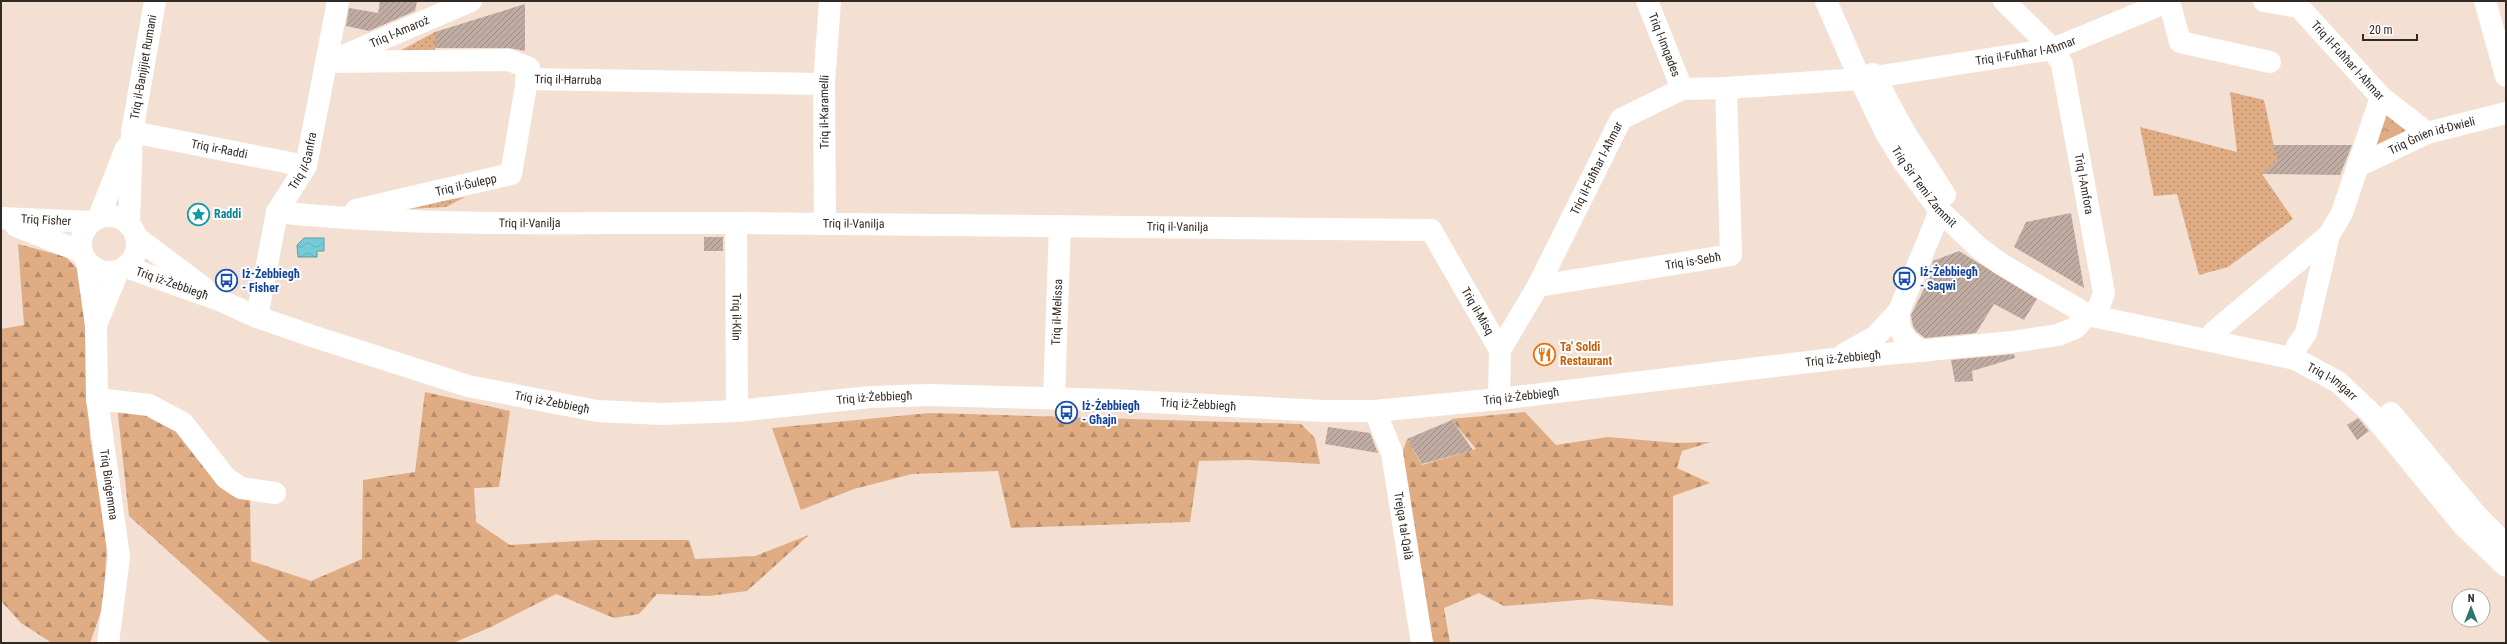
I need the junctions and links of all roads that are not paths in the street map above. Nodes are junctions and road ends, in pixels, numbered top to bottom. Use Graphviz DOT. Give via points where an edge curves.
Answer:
graph roads {
  1 [pos="155,1"];
  2 [pos="338,1"];
  3 [pos="830,1"];
  4 [pos="1647,1"];
  5 [pos="1826,1"];
  6 [pos="1839,1"];
  7 [pos="2004,1"];
  8 [pos="2264,1"];
  9 [pos="2485,1"];
  10 [pos="464,2"];
  11 [pos="2162,2"];
  12 [pos="2053,49"];
  13 [pos="327,62"];
  14 [pos="2270,62"];
  15 [pos="2506,76"];
  16 [pos="1867,78"];
  17 [pos="526,80"];
  18 [pos="824,84"];
  19 [pos="1682,88"];
  20 [pos="1726,88"];
  21 [pos="2381,97"];
  22 [pos="2506,113"];
  23 [pos="132,132"];
  24 [pos="2427,133"];
  25 [pos="2360,165"];
  26 [pos="306,166"];
  27 [pos="1940,211"];
  28 [pos="277,212"];
  29 [pos="327,217"];
  30 [pos="1,219"];
  31 [pos="95,220"];
  32 [pos="736,222"];
  33 [pos="825,224"];
  34 [pos="1060,226"];
  35 [pos="132,230"];
  36 [pos="1431,230"];
  37 [pos="2329,236"];
  38 [pos="84,257"];
  39 [pos="122,269"];
  40 [pos="1538,286"];
  41 [pos="219,300"];
  42 [pos="1899,311"];
  43 [pos="2093,312"];
  44 [pos="257,317"];
  45 [pos="96,326"];
  46 [pos="2214,332"];
  47 [pos="2297,346"];
  48 [pos="1500,350"];
  49 [pos="1923,351"];
  50 [pos="1834,359"];
  51 [pos="1054,398"];
  52 [pos="97,399"];
  53 [pos="1499,399"];
  54 [pos="737,411"];
  55 [pos="1375,411"];
  56 [pos="275,493"];
  57 [pos="2506,545"];
  58 [pos="2506,566"];
  59 [pos="108,643"];
  60 [pos="1422,643"];
  1 -- 23 [label="street, Triq il-Banjijiet Rumani"];
  2 -- 13 [label="street, Triq il-Ganfra"];
  3 -- 18 [label="street, Triq il-Karamelli"];
  4 -- 19 [label="street, Triq l-Imqades"];
  5 -- 16 [label="street, Triq Sir Temi Zammit"];
  6 -- 16 [label="street, Triq Sir Temi Zammit"];
  7 -- 12 [label="street, Triq l-Amfora"];
  8 -- 21 [label="street, Triq il-Fuħħar l-Aħmar" via="2299,7"];
  9 -- 15 [label="street"];
  10 -- 13 [label="street, Triq l-Amaroż"];
  11 -- 12 [label="street, Triq il-Fuħħar l-Aħmar"];
  11 -- 14 [label="street" via="2180,42"];
  12 -- 16 [label="street, Triq il-Fuħħar l-Aħmar"];
  12 -- 43 [label="street, Triq l-Amfora" via="2062,64 2104,293"];
  13 -- 17 [label="street, Triq il-Ħarruba" via="509,60 529,68"];
  13 -- 26 [label="street, Triq il-Ganfra"];
  16 -- 20 [label="street, Triq il-Fuħħar l-Aħmar"];
  16 -- 27 [label="street, Triq Sir Temi Zammit" via="1886,133"];
  16 -- 43 [label="street, Triq Sir Temi Zammit" via="1950,203 1981,237 2036,277"];
  17 -- 18 [label="street, Triq il-Ħarruba"];
  17 -- 29 [label="street, Triq il-Ġulepp" via="511,174"];
  18 -- 33 [label="street, Triq il-Karamelli"];
  19 -- 20 [label="street, Triq il-Fuħħar l-Aħmar"];
  19 -- 40 [label="street, Triq il-Fuħħar l-Aħmar" via="1621,119"];
  20 -- 40 [label="street, Triq is-Sebħ" via="1731,255"];
  21 -- 24 [label="street, Triq il-Fuħħar l-Aħmar"];
  21 -- 25 [label="street"];
  22 -- 24 [label="street, Triq Ġnien id-Dwieli"];
  23 -- 26 [label="street, Triq ir-Raddi"];
  23 -- 31 [label="street, Triq il-Banjijiet Rumani"];
  23 -- 35 [label="street, Triq il-Banjijiet Rumani"];
  24 -- 25 [label="street, Triq Ġnien id-Dwieli"];
  25 -- 37 [label="street" via="2342,214"];
  26 -- 28 [label="street, Triq il-Ganfra"];
  27 -- 42 [label="street"];
  27 -- 43 [label="street, Triq Sir Temi Zammit" via="1957,229 2001,264"];
  28 -- 29 [label="street, Triq il-Vanilja"];
  28 -- 44 [label="street, Triq il-Ganfra"];
  29 -- 32 [label="street, Triq il-Vanilja" via="517,223"];
  30 -- 31 [label="street, Triq Fisher"];
  30 -- 38 [label="street, Triq Fisher"];
  31 -- 35 [label="street" via="115,216"];
  31 -- 38 [label="street" via="81,241"];
  32 -- 33 [label="street, Triq il-Vanilja"];
  32 -- 54 [label="street, Triq il-Klin"];
  33 -- 34 [label="street, Triq il-Vanilja"];
  34 -- 36 [label="street, Triq il-Vanilja"];
  34 -- 51 [label="street, Triq il-Melissa"];
  35 -- 39 [label="street" via="136,254"];
  35 -- 41 [label="street, Triq iż-Żebbiegħ"];
  36 -- 48 [label="street, Triq il-Misq"];
  37 -- 46 [label="street"];
  37 -- 47 [label="street" via="2306,333"];
  38 -- 39 [label="street" via="102,271"];
  38 -- 45 [label="street, Triq Binġemma"];
  39 -- 41 [label="street, Triq iż-Żebbiegħ"];
  39 -- 45 [label="street, Triq Binġemma"];
  40 -- 48 [label="street, Triq il-Fuħħar l-Aħmar"];
  41 -- 44 [label="street, Triq iż-Żebbiegħ"];
  42 -- 49 [label="street" via="1900,334 1911,345"];
  42 -- 50 [label="street" via="1875,337"];
  43 -- 46 [label="street, Triq l-Imġarr"];
  43 -- 49 [label="street, Triq iż-Żebbiegħ" via="2075,328 2058,335"];
  43 -- 58 [label="street, Triq l-Imġarr" via="2295,359 2338,382 2371,412 2463,524"];
  44 -- 54 [label="street, Triq iż-Żebbiegħ" via="476,388 596,411 662,414"];
  45 -- 52 [label="street, Triq Binġemma"];
  46 -- 47 [label="street, Triq l-Imġarr"];
  47 -- 57 [label="street, Triq l-Imġarr" via="2347,370 2383,403 2478,517"];
  48 -- 53 [label="street"];
  49 -- 50 [label="street, Triq iż-Żebbiegħ"];
  50 -- 53 [label="street, Triq iż-Żebbiegħ"];
  51 -- 54 [label="street, Triq iż-Żebbiegħ" via="930,395"];
  51 -- 55 [label="street, Triq iż-Żebbiegħ" via="1324,411"];
  52 -- 56 [label="street" via="149,405 183,423 226,478 241,488"];
  52 -- 59 [label="street, Triq Binġemma" via="119,557"];
  53 -- 55 [label="street, Triq iż-Żebbiegħ"];
  55 -- 60 [label="street, Trejqa tal-Qalà" via="1392,453"];
}
